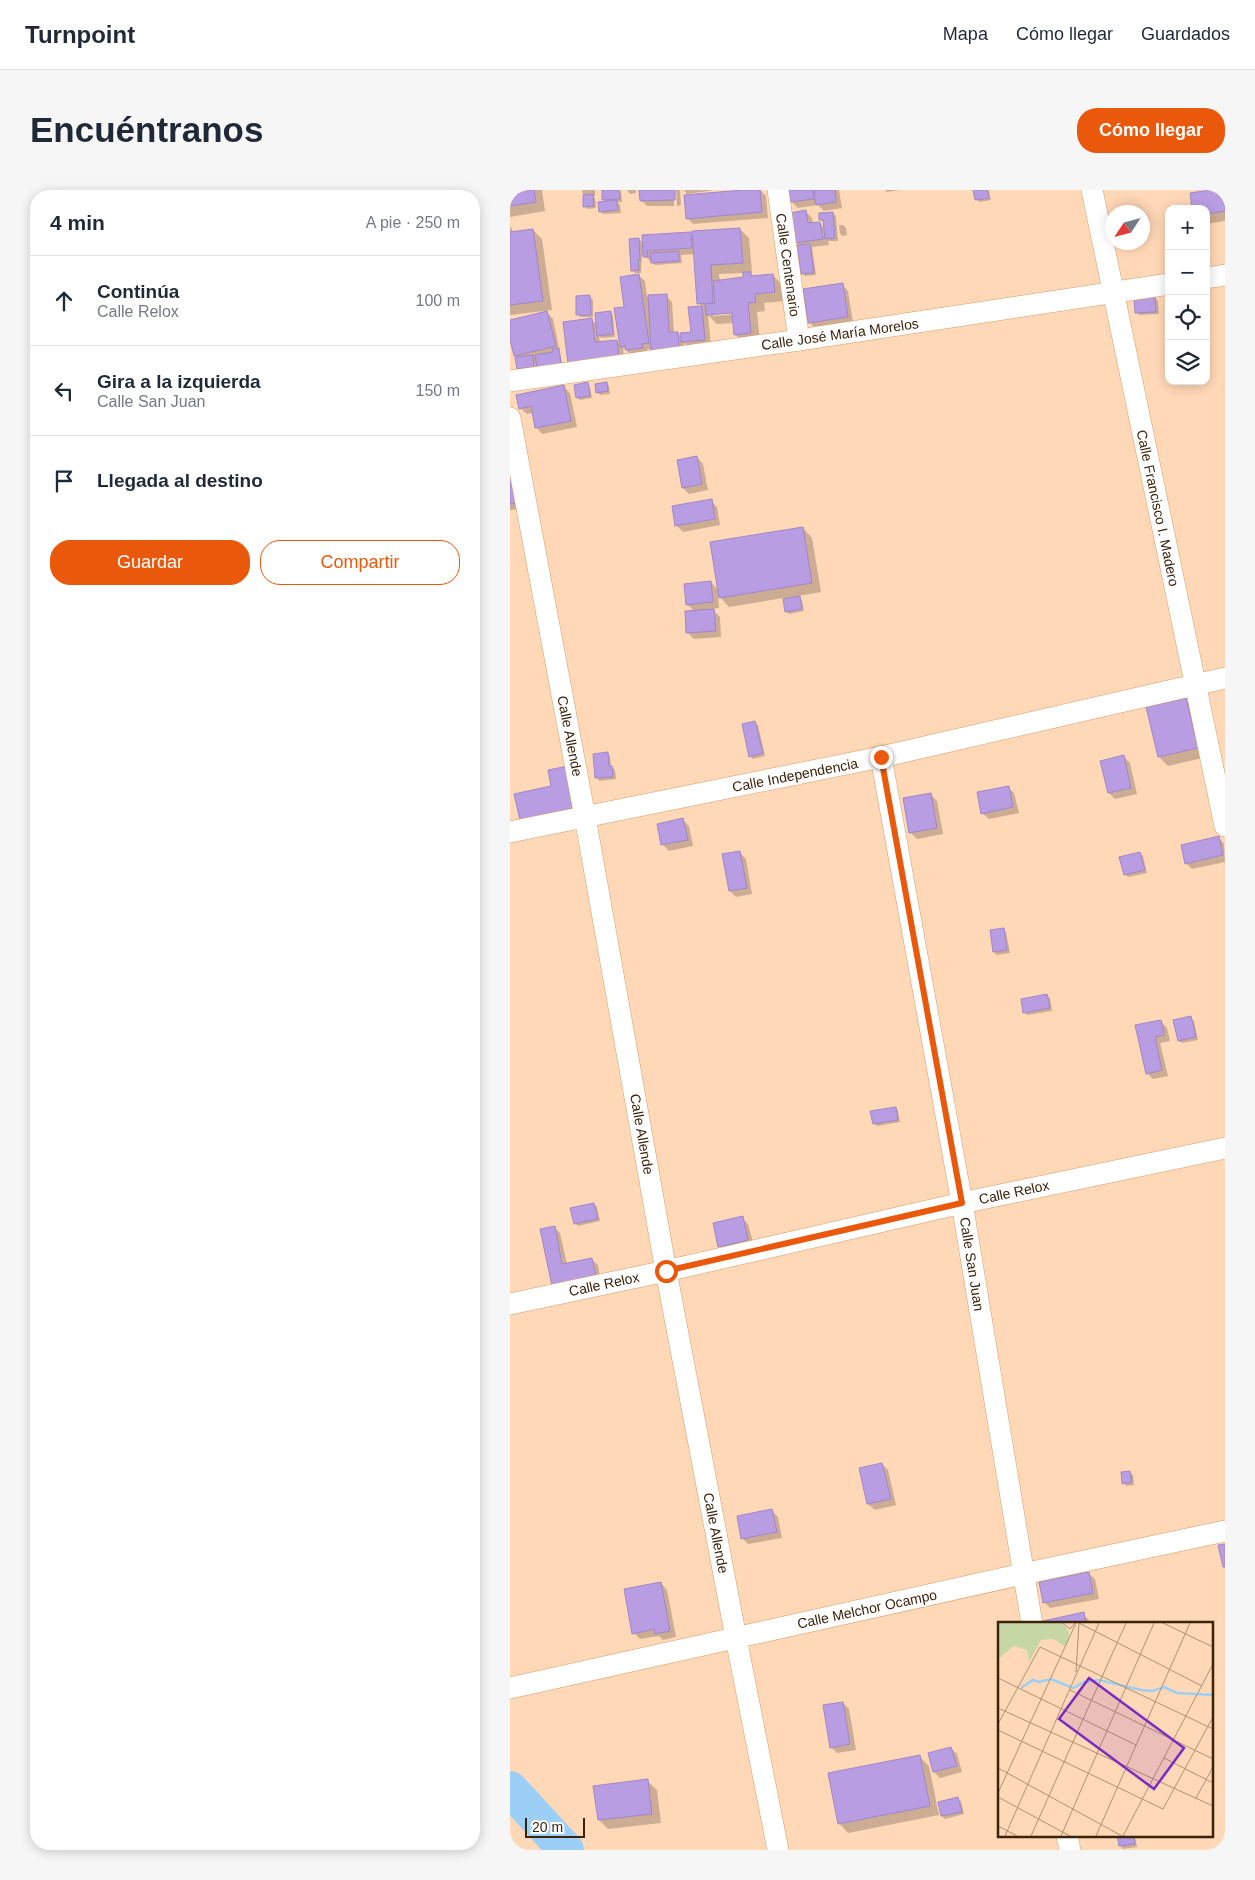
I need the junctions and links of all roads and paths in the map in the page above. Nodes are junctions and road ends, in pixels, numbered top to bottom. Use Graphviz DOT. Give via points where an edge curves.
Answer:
graph roads {
  1 [pos="778,190"];
  2 [pos="1092,190"];
  3 [pos="1225,275"];
  4 [pos="1210,277"];
  5 [pos="1165,285"];
  6 [pos="1112,293"];
  7 [pos="799,340"];
  8 [pos="510,381"];
  9 [pos="510,418"];
  10 [pos="1225,678"];
  11 [pos="1195,684"];
  12 [pos="881,757"];
  13 [pos="585,817"];
  14 [pos="1225,826"];
  15 [pos="510,832"];
  16 [pos="1225,1148"];
  17 [pos="962,1203"];
  18 [pos="666,1271"];
  19 [pos="510,1304"];
  20 [pos="1225,1531"];
  21 [pos="1023,1574"];
  22 [pos="1032,1622"];
  23 [pos="736,1638"];
  24 [pos="510,1688"];
  25 [pos="778,1850"];
  1 -- 7 [label="street, Calle Centenario"];
  2 -- 6 [label="street, Calle Francisco I. Madero"];
  3 -- 4 [label="street"];
  5 -- 6 [label="street, Calle José María Morelos"];
  6 -- 7 [label="street, Calle José María Morelos"];
  6 -- 11 [label="street, Calle Francisco I. Madero"];
  7 -- 8 [label="street, Calle José María Morelos"];
  9 -- 13 [label="street, Calle Allende"];
  10 -- 11 [label="street, Calle Independencia"];
  11 -- 12 [label="street, Calle Independencia"];
  11 -- 14 [label="street, Calle Francisco I. Madero"];
  12 -- 13 [label="street, Calle Independencia"];
  12 -- 17 [label="street, Calle San Juan"];
  13 -- 15 [label="street, Calle Independencia"];
  13 -- 18 [label="street, Calle Allende"];
  16 -- 17 [label="street, Calle Relox"];
  17 -- 18 [label="street, Calle Relox"];
  17 -- 21 [label="street, Calle San Juan"];
  18 -- 19 [label="street, Calle Relox"];
  18 -- 23 [label="street, Calle Allende"];
  20 -- 21 [label="street, Calle Melchor Ocampo"];
  21 -- 22 [label="street, Calle San Juan"];
  21 -- 23 [label="street, Calle Melchor Ocampo"];
  23 -- 24 [label="street, Calle Melchor Ocampo"];
  23 -- 25 [label="street, Calle Allende"];
}
